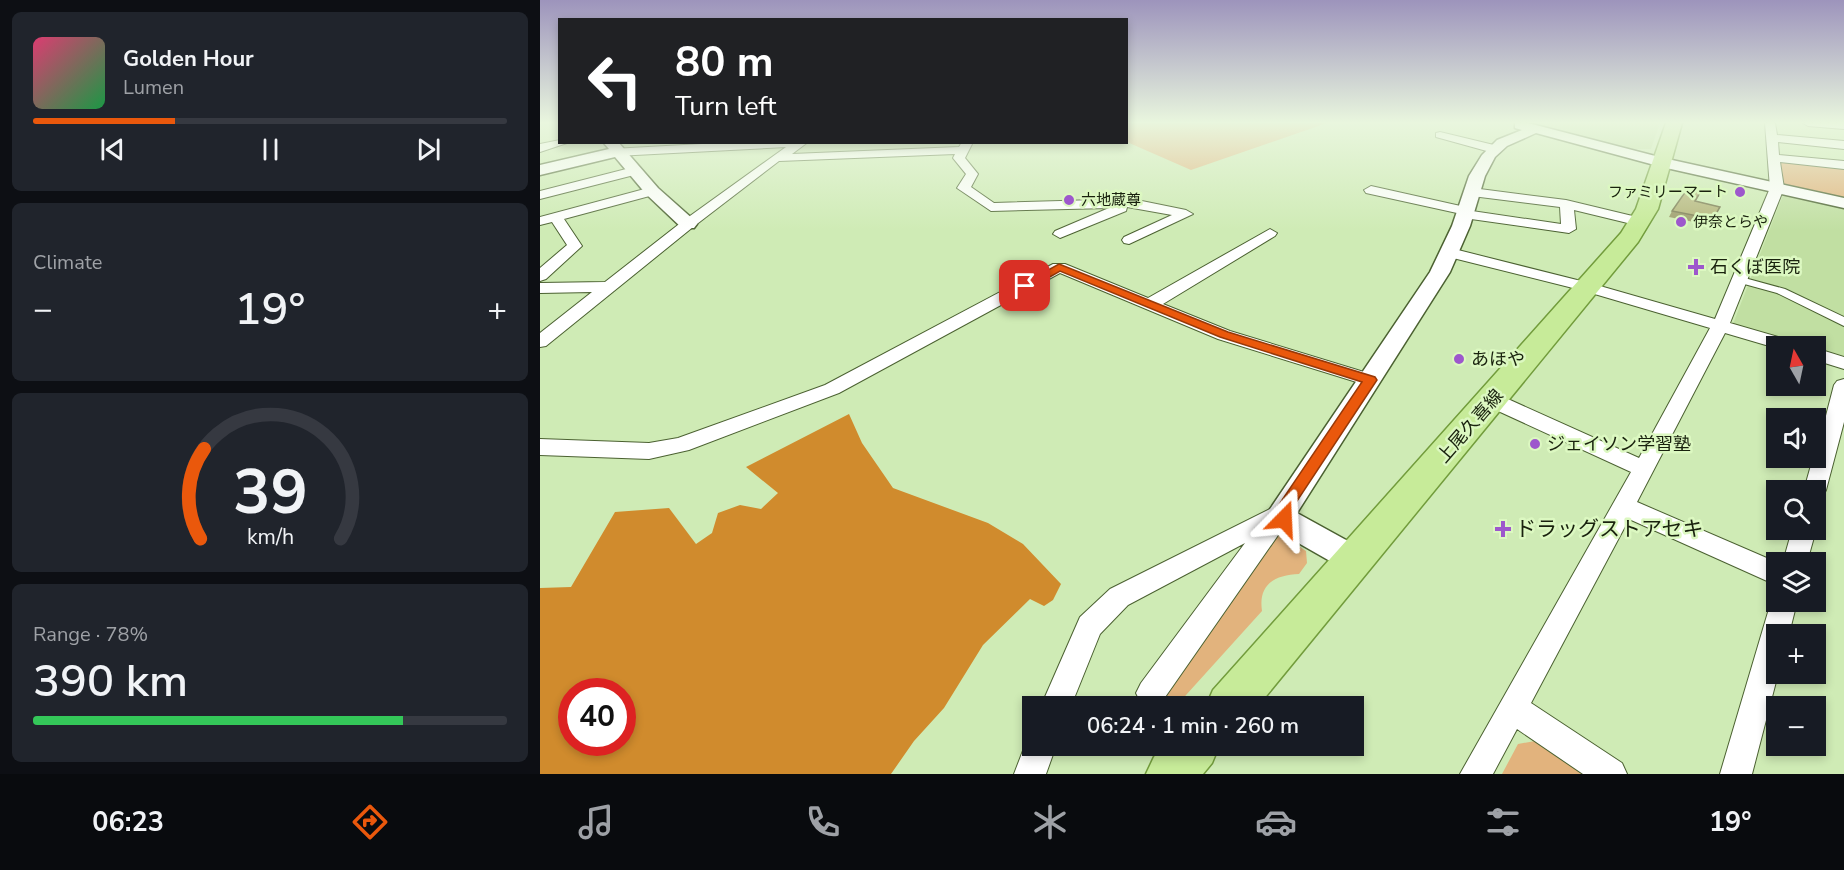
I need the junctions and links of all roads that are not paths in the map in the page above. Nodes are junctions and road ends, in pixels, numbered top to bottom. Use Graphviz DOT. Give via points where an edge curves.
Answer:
graph roads {
  1 [pos="575,159"];
  2 [pos="624,159"];
  3 [pos="775,159"];
  4 [pos="961,159"];
  5 [pos="1486,159"];
  6 [pos="1651,159"];
  7 [pos="1663,159"];
  8 [pos="1773,159"];
  9 [pos="1784,159"];
  10 [pos="1662,162"];
  11 [pos="1844,165"];
  12 [pos="540,170"];
  13 [pos="634,171"];
  14 [pos="1777,188"];
  15 [pos="1371,190"];
  16 [pos="652,191"];
  17 [pos="540,195"];
  18 [pos="1132,203"];
  19 [pos="1844,203"];
  20 [pos="1566,204"];
  21 [pos="1467,205"];
  22 [pos="1062,206"];
  23 [pos="556,217"];
  24 [pos="540,221"];
  25 [pos="1640,222"];
  26 [pos="688,224"];
  27 [pos="1270,233"];
  28 [pos="1129,240"];
  29 [pos="1060,250"];
  30 [pos="1450,253"];
  31 [pos="540,276"];
  32 [pos="1741,280"];
  33 [pos="610,287"];
  34 [pos="1587,287"];
  35 [pos="540,288"];
  36 [pos="1150,304"];
  37 [pos="1844,322"];
  38 [pos="1720,326"];
  39 [pos="1766,339"];
  40 [pos="540,342"];
  41 [pos="1826,357"];
  42 [pos="1844,363"];
  43 [pos="1370,380"];
  44 [pos="1844,385"];
  45 [pos="1492,400"];
  46 [pos="540,447"];
  47 [pos="1644,469"];
  48 [pos="1818,480"];
  49 [pos="1623,506"];
  50 [pos="1282,512"];
  51 [pos="1355,560"];
  52 [pos="1766,570"];
  53 [pos="1781,612"];
  54 [pos="1151,693"];
  55 [pos="1060,696"];
  56 [pos="1238,696"];
  57 [pos="1512,708"];
  58 [pos="1036,756"];
  59 [pos="1030,774"];
  60 [pos="1476,774"];
  61 [pos="1611,774"];
  62 [pos="1736,774"];
  1 -- 12 [label="street"];
  2 -- 13 [label="street"];
  3 -- 26 [label="street"];
  4 -- 22 [label="street" via="972,174 964,188 991,207"];
  5 -- 21 [label="street"];
  6 -- 10 [label="street"];
  7 -- 10 [label="main road, 上尾久喜線"];
  8 -- 14 [label="street"];
  9 -- 11 [label="street"];
  10 -- 14 [label="street"];
  10 -- 25 [label="main road, 上尾久喜線"];
  13 -- 16 [label="street"];
  13 -- 17 [label="street"];
  14 -- 19 [label="street"];
  14 -- 32 [label="street"];
  15 -- 21 [label="street"];
  16 -- 23 [label="street"];
  16 -- 26 [label="street"];
  18 -- 22 [label="street"];
  18 -- 28 [label="street" via="1186,214"];
  18 -- 29 [label="street"];
  20 -- 21 [label="street"];
  20 -- 21 [label="street" via="1569,229"];
  20 -- 25 [label="street"];
  21 -- 30 [label="street"];
  22 -- 29 [label="street"];
  23 -- 24 [label="street"];
  23 -- 31 [label="street" via="575,246"];
  25 -- 34 [label="main road, 上尾久喜線"];
  26 -- 33 [label="street"];
  27 -- 36 [label="street"];
  29 -- 36 [label="street"];
  29 -- 46 [label="street" via="832,389 681,444 649,451"];
  30 -- 34 [label="street"];
  30 -- 43 [label="street"];
  32 -- 37 [label="street" via="1781,291"];
  32 -- 38 [label="street"];
  33 -- 35 [label="street"];
  33 -- 40 [label="street"];
  34 -- 38 [label="street"];
  34 -- 45 [label="main road, 上尾久喜線"];
  36 -- 43 [label="street" via="1224,334"];
  38 -- 39 [label="street"];
  38 -- 47 [label="street"];
  41 -- 42 [label="street"];
  43 -- 50 [label="street"];
  44 -- 48 [label="street"];
  45 -- 47 [label="street"];
  45 -- 51 [label="main road, 上尾久喜線"];
  47 -- 49 [label="street"];
  49 -- 52 [label="street"];
  49 -- 57 [label="street"];
  50 -- 51 [label="street" via="1289,524"];
  50 -- 54 [label="street"];
  50 -- 55 [label="street" via="1119,597 1090,626"];
  51 -- 56 [label="main road, 上尾久喜線"];
  53 -- 62 [label="street"];
  57 -- 60 [label="street"];
  57 -- 61 [label="street"];
  58 -- 59 [label="street"];
}
